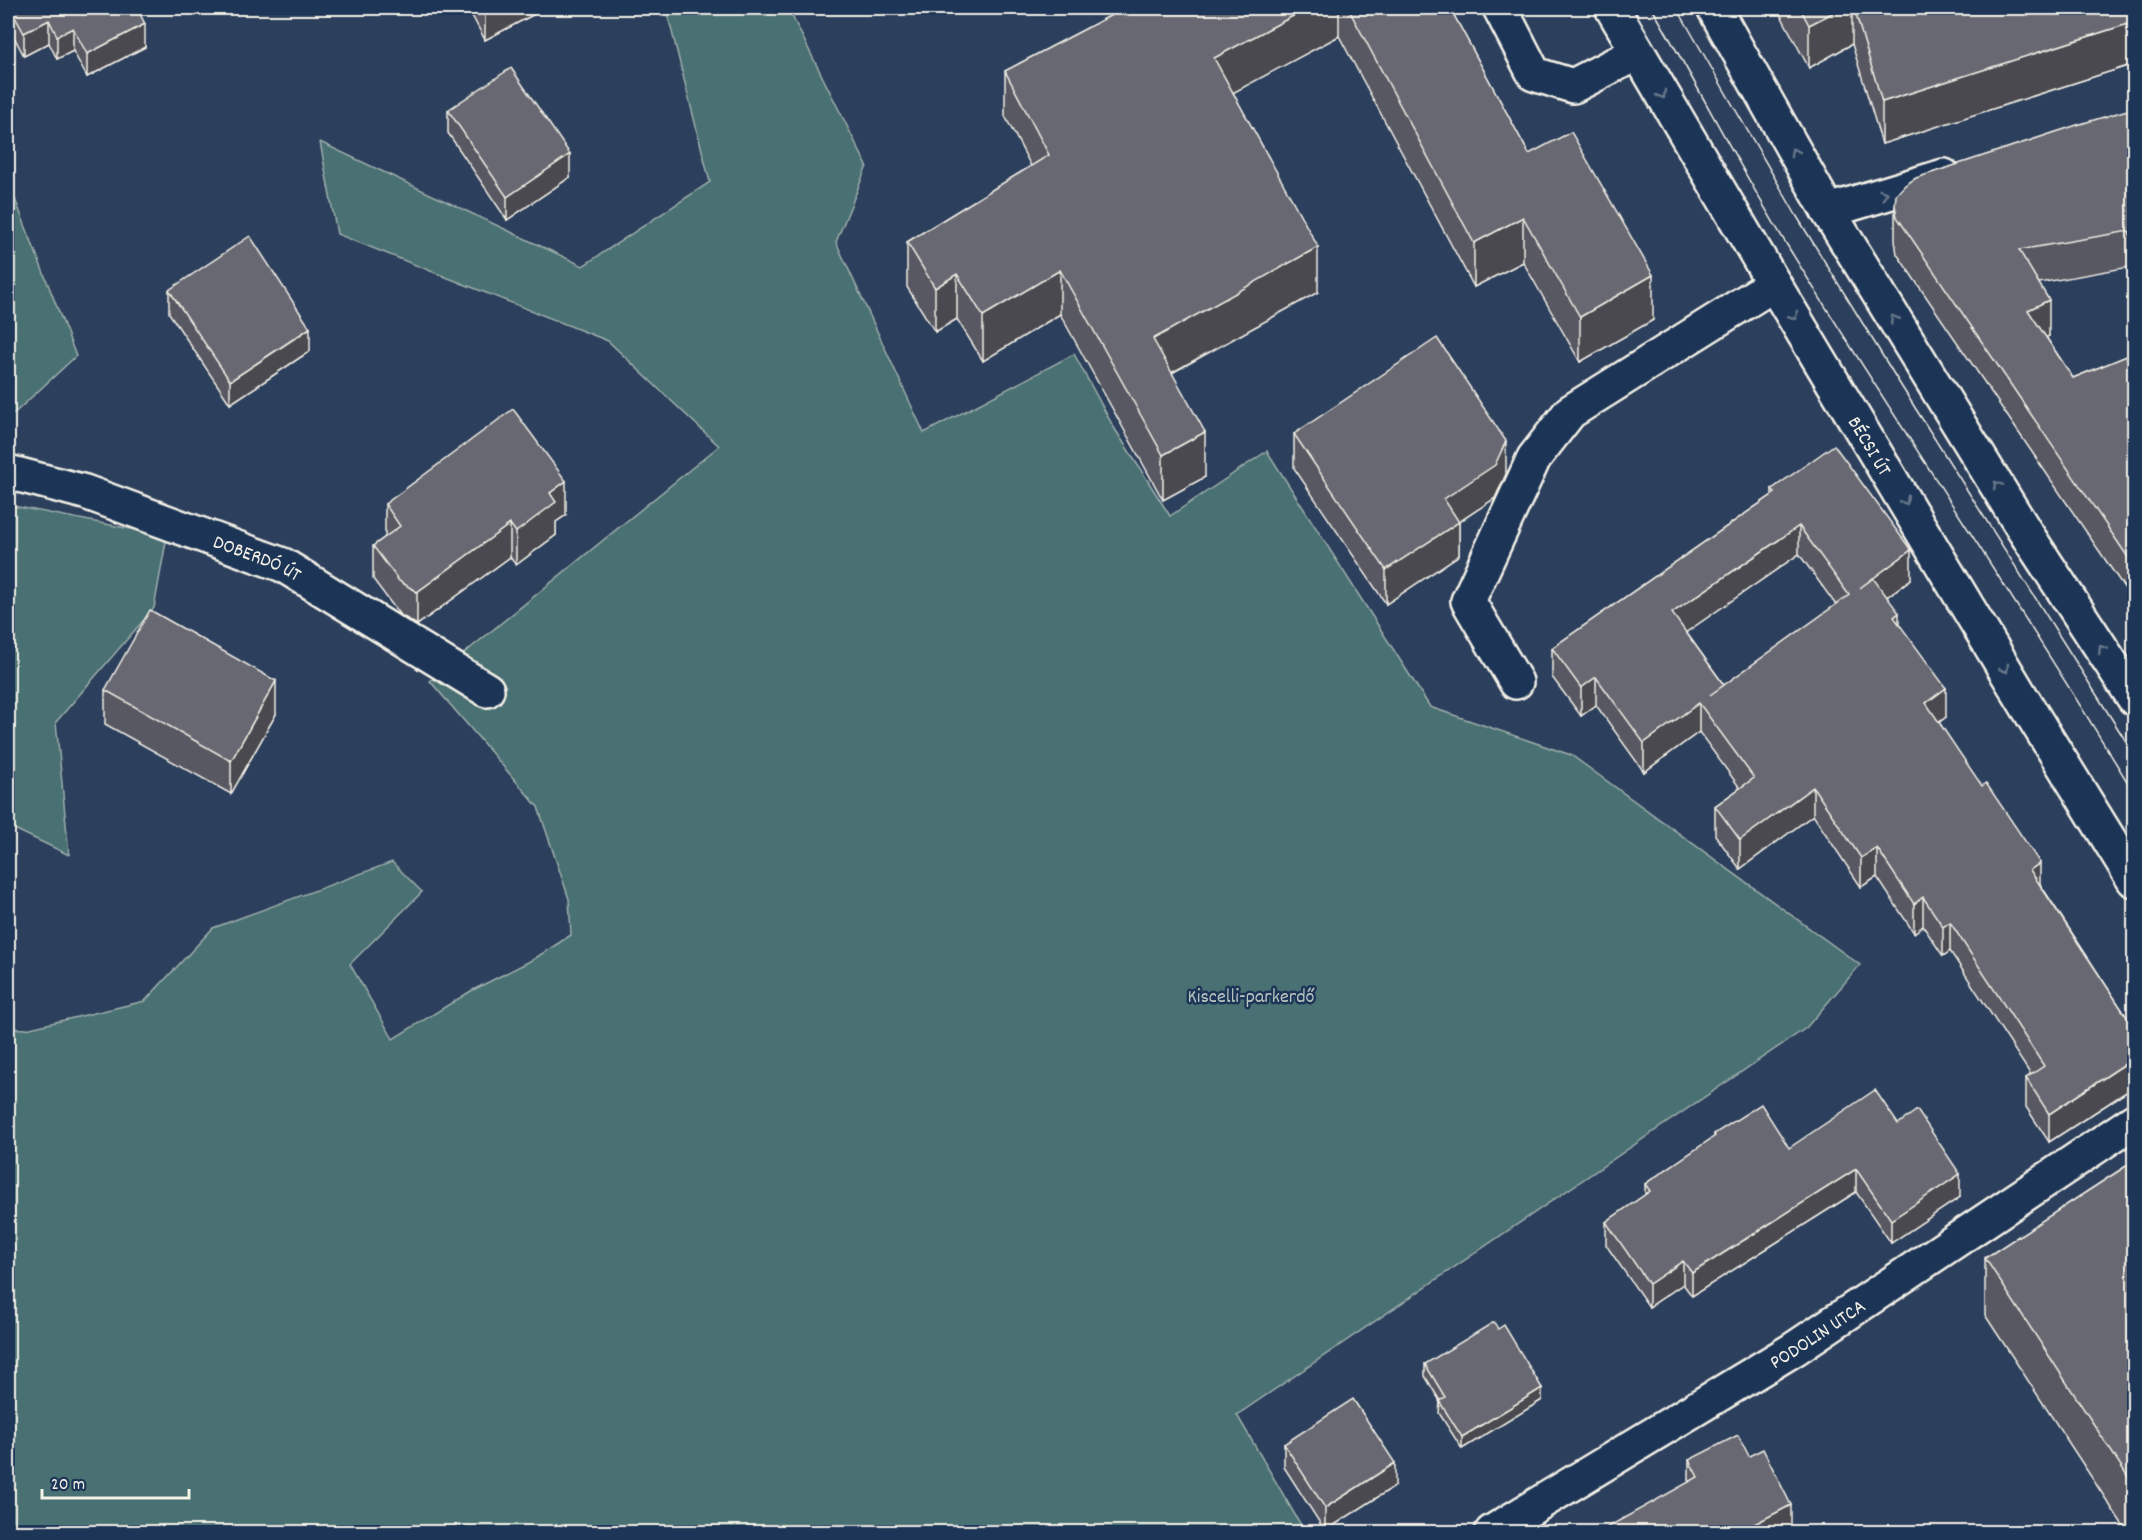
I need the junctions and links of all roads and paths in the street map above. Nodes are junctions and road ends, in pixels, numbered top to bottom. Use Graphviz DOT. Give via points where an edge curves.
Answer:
graph roads {
  1 [pos="1500,8"];
  2 [pos="1612,8"];
  3 [pos="1714,8"];
  4 [pos="1637,53"];
  5 [pos="1975,166"];
  6 [pos="1828,211"];
  7 [pos="1774,284"];
  8 [pos="8,472"];
  9 [pos="1516,682"];
  10 [pos="487,690"];
  11 [pos="2134,698"];
  12 [pos="2134,880"];
  13 [pos="2134,1121"];
  14 [pos="1492,1533"];
  1 -- 4 [label="main road" via="1534,75 1573,86"];
  2 -- 4 [label="main road, BÉCSI ÚT"];
  6 -- 3 [label="main road, one-way"];
  4 -- 7 [label="main road, BÉCSI ÚT, one-way"];
  6 -- 5 [label="main road, one-way"];
  11 -- 6 [label="main road, one-way" via="2024,530"];
  7 -- 9 [label="main road" via="1570,412 1534,458 1468,601"];
  7 -- 12 [label="main road, BÉCSI ÚT, one-way"];
  8 -- 10 [label="main road, DOBERDÓ ÚT" via="85,492 283,565"];
  13 -- 14 [label="main road, PODOLIN UTCA" via="1794,1349"];
}
